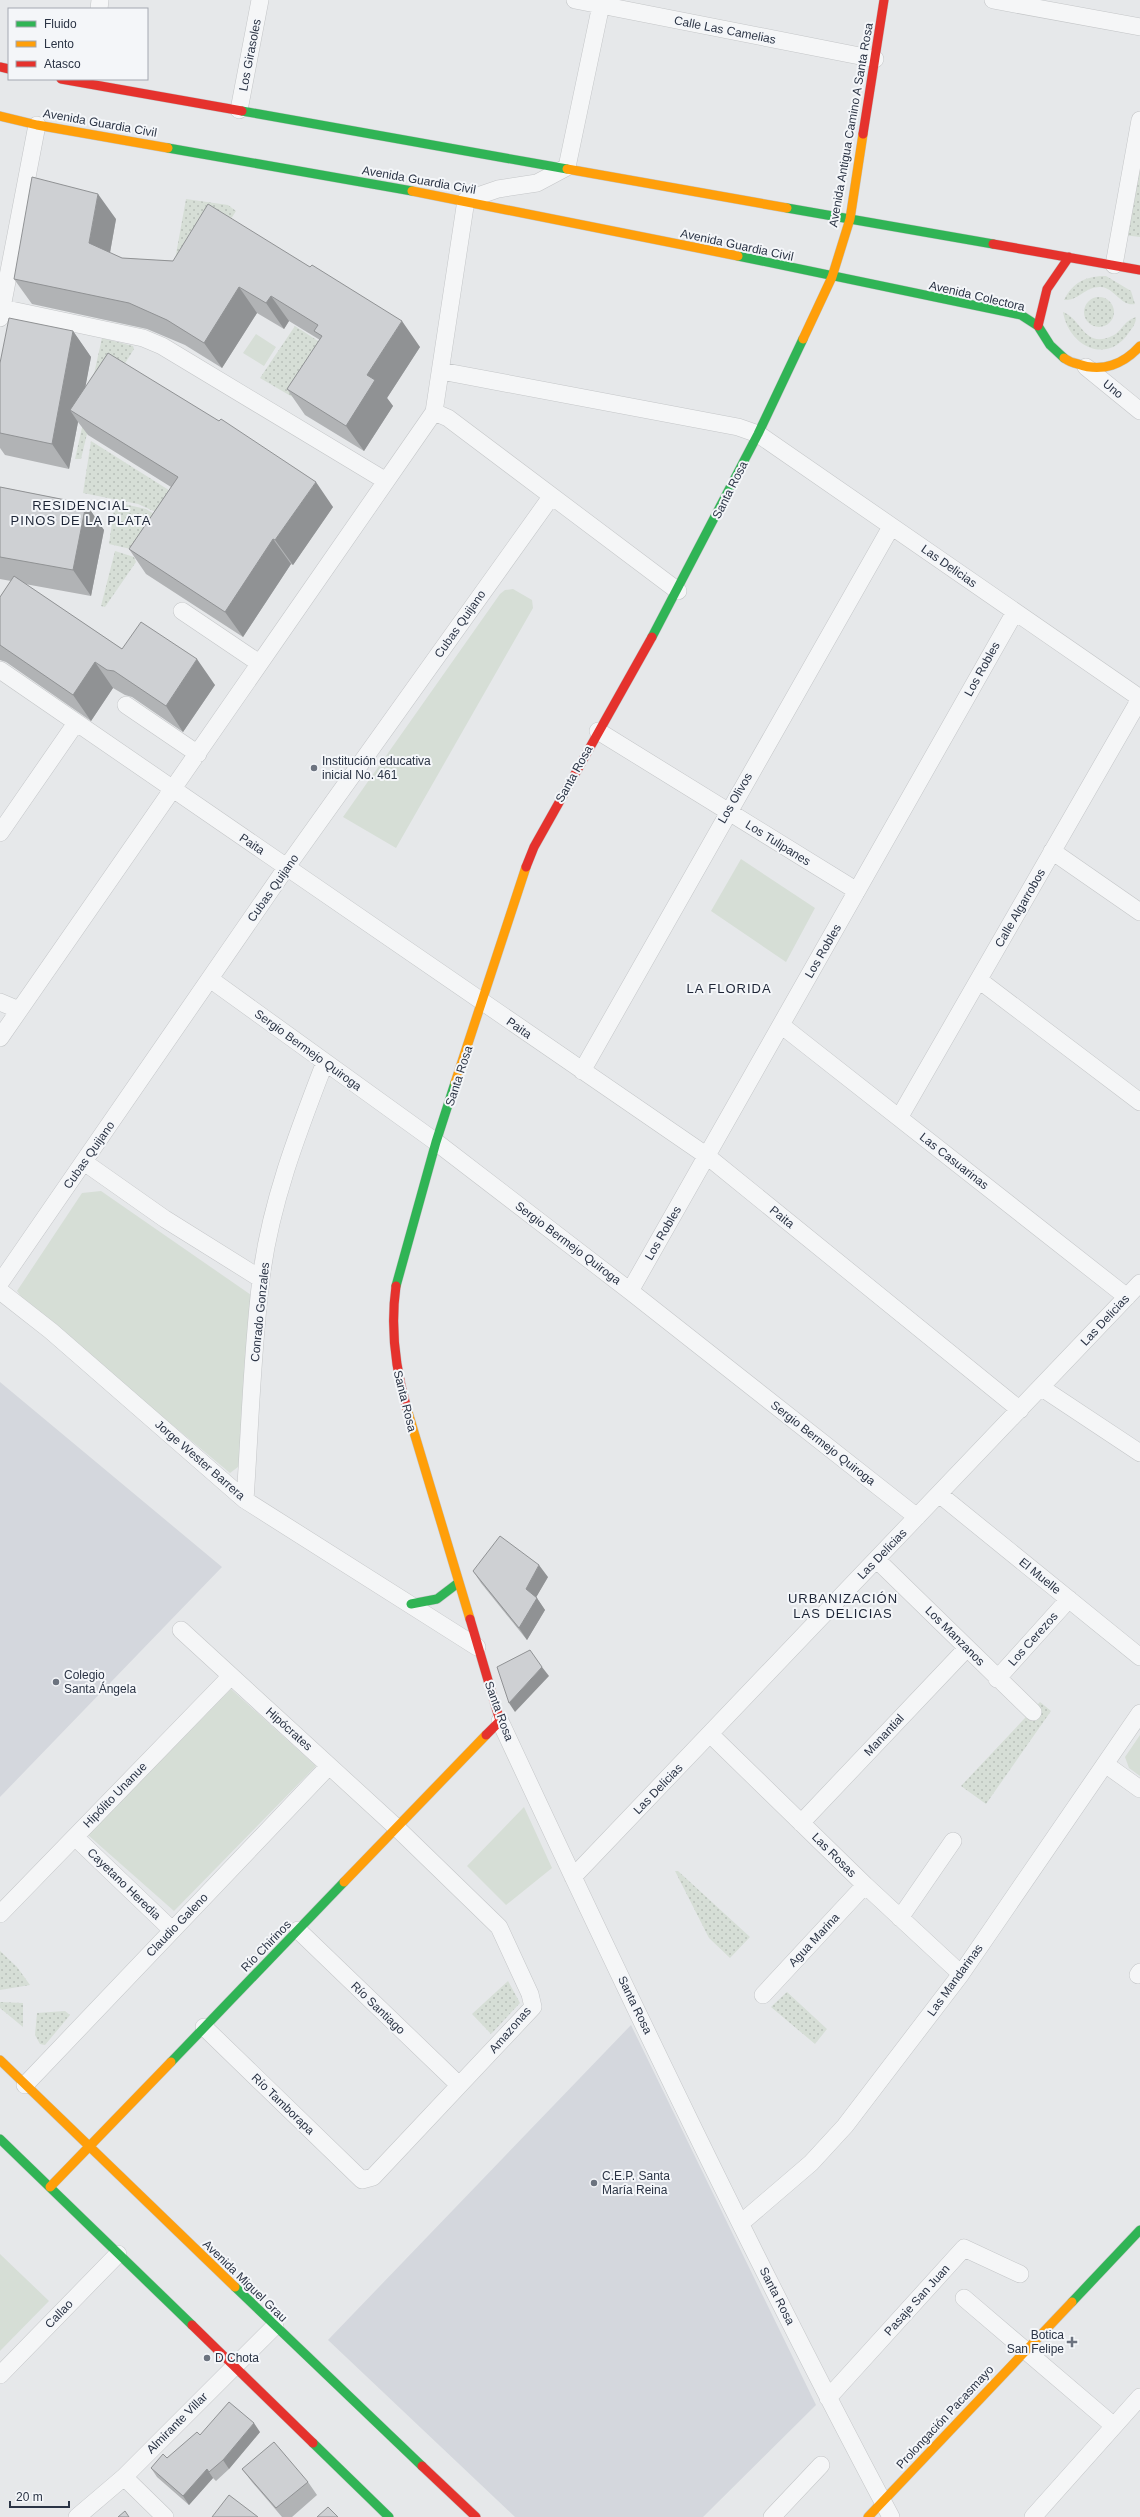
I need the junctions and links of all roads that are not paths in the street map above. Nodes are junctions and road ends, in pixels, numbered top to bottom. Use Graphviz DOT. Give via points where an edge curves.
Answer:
graph roads {
  1 [pos="260,0"];
  2 [pos="575,0"];
  3 [pos="884,0"];
  4 [pos="993,0"];
  5 [pos="602,3"];
  6 [pos="1140,27"];
  7 [pos="875,60"];
  8 [pos="72,80"];
  9 [pos="84,81"];
  10 [pos="239,110"];
  11 [pos="0,116"];
  12 [pos="1140,120"];
  13 [pos="37,125"];
  14 [pos="567,167"];
  15 [pos="466,200"];
  16 [pos="850,219"];
  17 [pos="1069,257"];
  18 [pos="1114,265"];
  19 [pos="1136,272"];
  20 [pos="832,277"];
  21 [pos="1,313"];
  22 [pos="1038,326"];
  23 [pos="1140,346"];
  24 [pos="1086,368"];
  25 [pos="441,371"];
  26 [pos="1140,411"];
  27 [pos="434,412"];
  28 [pos="758,434"];
  29 [pos="386,481"];
  30 [pos="551,497"];
  31 [pos="891,526"];
  32 [pos="678,591"];
  33 [pos="182,611"];
  34 [pos="1015,612"];
  35 [pos="259,663"];
  36 [pos="0,670"];
  37 [pos="1140,699"];
  38 [pos="126,705"];
  39 [pos="76,724"];
  40 [pos="598,731"];
  41 [pos="198,754"];
  42 [pos="173,790"];
  43 [pos="728,811"];
  44 [pos="0,833"];
  45 [pos="1052,851"];
  46 [pos="286,868"];
  47 [pos="857,891"];
  48 [pos="1140,912"];
  49 [pos="210,979"];
  50 [pos="979,980"];
  51 [pos="0,1002"];
  52 [pos="483,1003"];
  53 [pos="19,1010"];
  54 [pos="781,1025"];
  55 [pos="0,1038"];
  56 [pos="325,1062"];
  57 [pos="582,1071"];
  58 [pos="1140,1102"];
  59 [pos="900,1118"];
  60 [pos="436,1142"];
  61 [pos="707,1156"];
  62 [pos="84,1162"];
  63 [pos="261,1279"];
  64 [pos="0,1283"];
  65 [pos="1140,1283"];
  66 [pos="630,1291"];
  67 [pos="0,1292"];
  68 [pos="1127,1297"];
  69 [pos="1042,1388"];
  70 [pos="1020,1410"];
  71 [pos="1140,1453"];
  72 [pos="939,1494"];
  73 [pos="245,1500"];
  74 [pos="918,1517"];
  75 [pos="877,1560"];
  76 [pos="458,1583"];
  77 [pos="1069,1599"];
  78 [pos="411,1604"];
  79 [pos="181,1630"];
  80 [pos="477,1647"];
  81 [pos="966,1648"];
  82 [pos="1140,1657"];
  83 [pos="230,1677"];
  84 [pos="997,1679"];
  85 [pos="1033,1712"];
  86 [pos="1140,1713"];
  87 [pos="500,1721"];
  88 [pos="710,1734"];
  89 [pos="1104,1764"];
  90 [pos="329,1766"];
  91 [pos="1140,1789"];
  92 [pos="801,1823"];
  93 [pos="397,1828"];
  94 [pos="75,1837"];
  95 [pos="953,1841"];
  96 [pos="573,1878"];
  97 [pos="865,1885"];
  98 [pos="0,1914"];
  99 [pos="900,1918"];
  100 [pos="172,1930"];
  101 [pos="298,1930"];
  102 [pos="961,1974"];
  103 [pos="763,1995"];
  104 [pos="204,2027"];
  105 [pos="0,2060"];
  106 [pos="25,2085"];
  107 [pos="459,2085"];
  108 [pos="0,2139"];
  109 [pos="89,2146"];
  110 [pos="362,2180"];
  111 [pos="50,2187"];
  112 [pos="741,2223"];
  113 [pos="1140,2230"];
  114 [pos="118,2254"];
  115 [pos="1020,2274"];
  116 [pos="964,2298"];
  117 [pos="274,2326"];
  118 [pos="1026,2349"];
  119 [pos="234,2366"];
  120 [pos="0,2375"];
  121 [pos="828,2398"];
  122 [pos="1137,2405"];
  123 [pos="1114,2426"];
  124 [pos="821,2465"];
  125 [pos="124,2477"];
  126 [pos="882,2502"];
  127 [pos="77,2517"];
  128 [pos="165,2517"];
  129 [pos="389,2517"];
  130 [pos="476,2517"];
  131 [pos="772,2517"];
  132 [pos="868,2517"];
  133 [pos="891,2517"];
  134 [pos="1033,2517"];
  1 -- 10 [label="street, Los Girasoles"];
  2 -- 5 [label="street, Calle Las Camelias"];
  3 -- 7 [label="main road, Avenida Antigua Camino A Santa Rosa"];
  4 -- 6 [label="street"];
  5 -- 7 [label="street, Calle Las Camelias"];
  5 -- 14 [label="street"];
  7 -- 16 [label="main road, Avenida Antigua Camino A Santa Rosa"];
  8 -- 9 [label="main road"];
  9 -- 10 [label="main road"];
  10 -- 14 [label="main road"];
  11 -- 13 [label="main road, Avenida Guardia Civil"];
  12 -- 18 [label="street"];
  13 -- 15 [label="main road, Avenida Guardia Civil"];
  13 -- 21 [label="street"];
  14 -- 15 [label="street" via="537,183 498,189"];
  14 -- 16 [label="main road"];
  15 -- 20 [label="main road, Avenida Guardia Civil"];
  15 -- 25 [label="street"];
  16 -- 17 [label="main road"];
  16 -- 20 [label="main road, Avenida Antigua Camino A Santa Rosa"];
  17 -- 18 [label="main road"];
  17 -- 22 [label="main road" via="1052,276 1042,300"];
  18 -- 19 [label="main road"];
  20 -- 22 [label="main road, Avenida Colectora" via="1021,315"];
  20 -- 28 [label="main road, Santa Rosa"];
  21 -- 29 [label="street" via="144,338 162,346"];
  22 -- 24 [label="main road, Avenida Colectora" via="1050,345 1066,360"];
  23 -- 24 [label="main road, Avenida Colectora" via="1130,357 1109,367"];
  24 -- 26 [label="street, Uno"];
  25 -- 27 [label="street"];
  25 -- 28 [label="street, Las Delicias" via="738,427"];
  27 -- 29 [label="street"];
  27 -- 30 [label="street" via="448,418"];
  28 -- 31 [label="street, Las Delicias"];
  28 -- 32 [label="main road, Santa Rosa"];
  29 -- 35 [label="street"];
  30 -- 32 [label="street"];
  30 -- 46 [label="street, Cubas Quijano"];
  31 -- 34 [label="street, Las Delicias"];
  31 -- 43 [label="street, Los Olivos"];
  32 -- 40 [label="main road, Santa Rosa"];
  33 -- 35 [label="street"];
  34 -- 37 [label="street, Las Delicias"];
  34 -- 47 [label="street, Los Robles"];
  35 -- 41 [label="street"];
  36 -- 39 [label="street, Paita"];
  37 -- 45 [label="street, Calle Algarrobos"];
  38 -- 41 [label="street"];
  39 -- 42 [label="street, Paita"];
  39 -- 44 [label="street"];
  40 -- 43 [label="street, Los Tulipanes"];
  40 -- 52 [label="main road, Santa Rosa" via="534,847 508,917"];
  41 -- 42 [label="street"];
  42 -- 46 [label="street, Paita"];
  42 -- 53 [label="street"];
  43 -- 47 [label="street, Los Tulipanes"];
  43 -- 57 [label="street, Los Olivos"];
  45 -- 48 [label="street"];
  45 -- 50 [label="street, Calle Algarrobos"];
  46 -- 49 [label="street, Cubas Quijano"];
  46 -- 52 [label="street, Paita"];
  47 -- 54 [label="street, Los Robles"];
  49 -- 56 [label="street, Sergio Bermejo Quiroga"];
  49 -- 62 [label="street, Cubas Quijano"];
  50 -- 58 [label="street"];
  50 -- 59 [label="street, Calle Algarrobos"];
  51 -- 53 [label="street"];
  52 -- 57 [label="street, Paita"];
  52 -- 60 [label="main road, Santa Rosa"];
  53 -- 55 [label="street"];
  54 -- 59 [label="street, Las Casuarinas"];
  54 -- 61 [label="street, Los Robles"];
  56 -- 60 [label="street, Sergio Bermejo Quiroga"];
  56 -- 63 [label="street, Conrado Gonzales" via="294,1142 275,1209"];
  57 -- 61 [label="street, Paita"];
  59 -- 68 [label="street, Las Casuarinas"];
  60 -- 66 [label="street, Sergio Bermejo Quiroga"];
  60 -- 76 [label="main road, Santa Rosa" via="397,1278 393,1308 393,1345 397,1375 408,1417"];
  61 -- 66 [label="street, Los Robles"];
  61 -- 70 [label="street, Paita"];
  62 -- 63 [label="street" via="165,1219"];
  62 -- 64 [label="street, Cubas Quijano"];
  63 -- 73 [label="street, Conrado Gonzales"];
  65 -- 68 [label="street, Las Delicias"];
  66 -- 74 [label="street, Sergio Bermejo Quiroga"];
  67 -- 73 [label="street, Jorge Wester Barrera" via="51,1331"];
  68 -- 69 [label="street, Las Delicias"];
  69 -- 70 [label="street, Las Delicias"];
  69 -- 71 [label="street"];
  70 -- 72 [label="street, Las Delicias"];
  72 -- 74 [label="street, Las Delicias"];
  72 -- 77 [label="street, El Muelle"];
  73 -- 78 [label="street, Jorge Wester Barrera"];
  74 -- 75 [label="street, Las Delicias"];
  75 -- 81 [label="street, Los Manzanos"];
  75 -- 88 [label="street, Las Delicias"];
  76 -- 78 [label="main road" via="449,1594 431,1602"];
  76 -- 80 [label="main road, Santa Rosa"];
  77 -- 82 [label="street, El Muelle"];
  77 -- 84 [label="street, Los Cerezos"];
  78 -- 80 [label="street, Jorge Wester Barrera"];
  79 -- 83 [label="street, Hipócrates"];
  80 -- 87 [label="main road, Santa Rosa"];
  81 -- 84 [label="street, Los Manzanos"];
  81 -- 92 [label="street, Manantial"];
  83 -- 90 [label="street, Hipócrates"];
  83 -- 94 [label="street, Hipólito Unanue"];
  84 -- 85 [label="street, Los Manzanos"];
  86 -- 89 [label="street, Las Mandarinas"];
  87 -- 93 [label="main road, Río Chirinos"];
  87 -- 96 [label="street, Santa Rosa"];
  88 -- 92 [label="street, Las Rosas"];
  88 -- 96 [label="street, Las Delicias"];
  89 -- 91 [label="street"];
  89 -- 102 [label="street, Las Mandarinas"];
  90 -- 93 [label="street, Hipócrates"];
  90 -- 100 [label="street, Claudio Galeno"];
  92 -- 97 [label="street, Las Rosas"];
  93 -- 101 [label="main road, Río Chirinos"];
  93 -- 107 [label="street, Amazonas" via="499,1927 530,1994 533,2007"];
  94 -- 98 [label="street, Hipólito Unanue"];
  94 -- 100 [label="street, Cayetano Heredia"];
  95 -- 99 [label="street"];
  96 -- 112 [label="street, Santa Rosa"];
  97 -- 99 [label="street, Las Rosas"];
  97 -- 103 [label="street, Agua Marina"];
  99 -- 102 [label="street, Las Rosas"];
  100 -- 106 [label="street, Claudio Galeno"];
  101 -- 104 [label="main road, Río Chirinos"];
  101 -- 107 [label="street, Río Santiago"];
  102 -- 112 [label="street, Las Mandarinas" via="844,2126 811,2163"];
  104 -- 109 [label="main road, Río Chirinos"];
  104 -- 110 [label="street, Río Tamborapa"];
  105 -- 106 [label="main road, Avenida Miguel Grau"];
  106 -- 109 [label="main road, Avenida Miguel Grau"];
  107 -- 110 [label="street, Amazonas" via="373,2177"];
  108 -- 111 [label="main road"];
  109 -- 111 [label="main road, Río Chirinos"];
  109 -- 117 [label="main road, Avenida Miguel Grau"];
  111 -- 114 [label="main road"];
  112 -- 121 [label="street, Santa Rosa"];
  113 -- 118 [label="main road, Prolongación Pacasmayo"];
  114 -- 119 [label="main road"];
  114 -- 120 [label="street, Callao"];
  115 -- 121 [label="street, Pasaje San Juan" via="964,2248"];
  116 -- 118 [label="street"];
  117 -- 119 [label="street, Almirante Villar"];
  117 -- 130 [label="main road, Avenida Miguel Grau"];
  118 -- 123 [label="street"];
  118 -- 126 [label="main road, Prolongación Pacasmayo"];
  119 -- 125 [label="street, Almirante Villar"];
  119 -- 129 [label="main road"];
  121 -- 126 [label="street, Santa Rosa"];
  122 -- 123 [label="street"];
  123 -- 134 [label="street"];
  124 -- 131 [label="street"];
  125 -- 127 [label="street, Almirante Villar"];
  125 -- 128 [label="street"];
  126 -- 132 [label="main road, Prolongación Pacasmayo"];
  126 -- 133 [label="street, Santa Rosa"];
}
